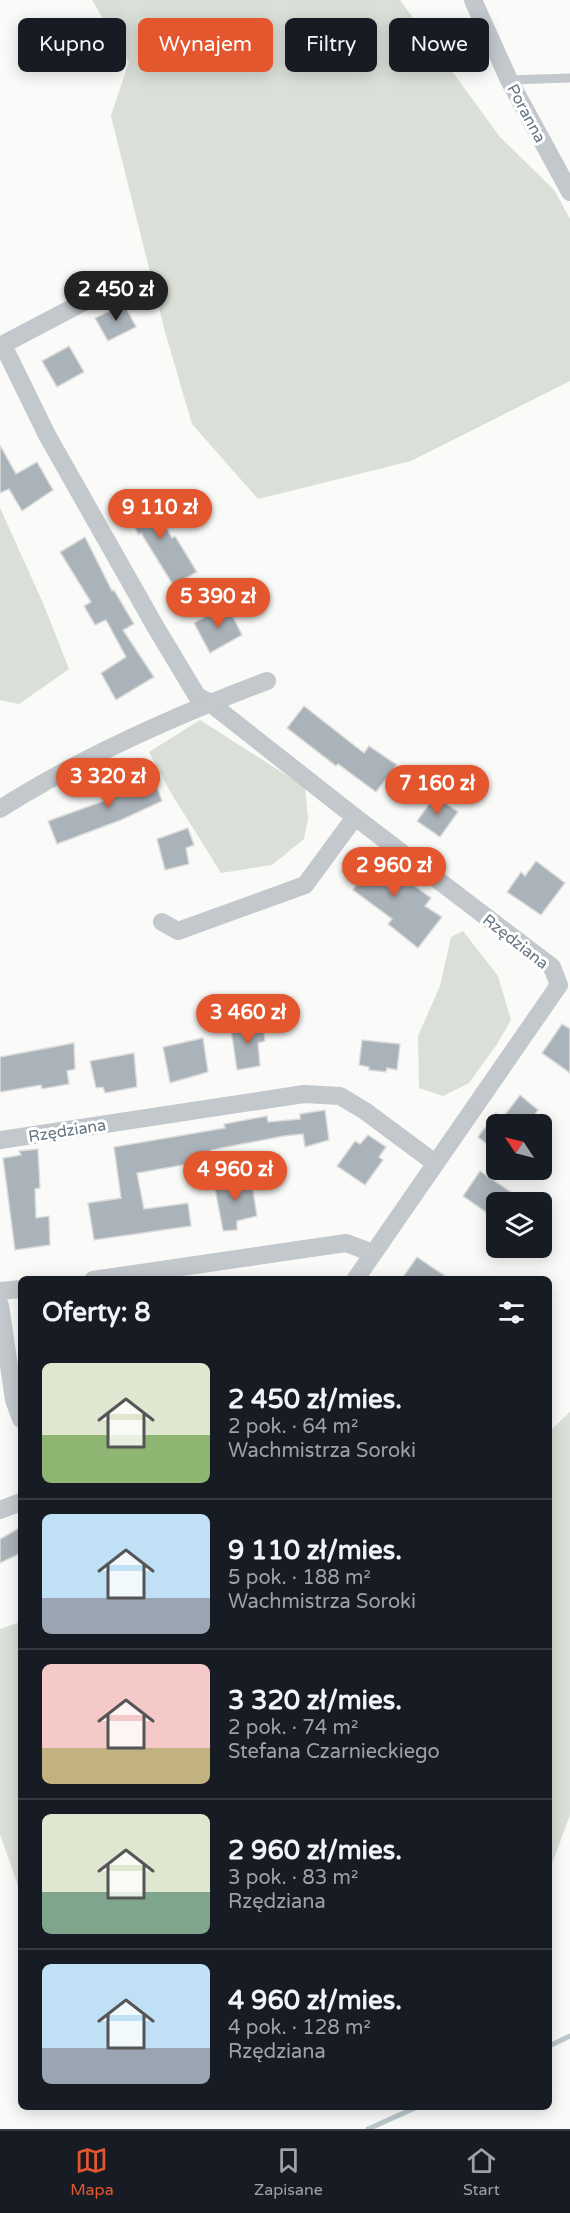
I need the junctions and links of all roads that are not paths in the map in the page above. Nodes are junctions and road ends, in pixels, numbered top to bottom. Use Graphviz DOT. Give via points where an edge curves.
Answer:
graph roads {
  1 [pos="473,0"];
  2 [pos="570,78"];
  3 [pos="509,80"];
  4 [pos="570,192"];
  5 [pos="120,283"];
  6 [pos="2,345"];
  7 [pos="267,681"];
  8 [pos="210,703"];
  9 [pos="0,809"];
  10 [pos="355,817"];
  11 [pos="162,922"];
  12 [pos="0,1140"];
  13 [pos="435,1163"];
  14 [pos="373,1253"];
  15 [pos="120,1276"];
  16 [pos="358,1276"];
  17 [pos="18,1289"];
  18 [pos="0,1291"];
  19 [pos="0,1305"];
  20 [pos="18,1409"];
  21 [pos="18,1503"];
  22 [pos="0,1510"];
  1 -- 3 [label="street, Poranna"];
  2 -- 3 [label="lane"];
  3 -- 4 [label="street, Poranna"];
  5 -- 6 [label="street"];
  6 -- 8 [label="street, Rzędziana" via="47,435 155,626 197,696"];
  7 -- 8 [label="street"];
  8 -- 9 [label="street" via="69,768"];
  8 -- 10 [label="street, Rzędziana"];
  10 -- 11 [label="street" via="304,885 178,931"];
  10 -- 13 [label="street, Rzędziana" via="552,967 559,985"];
  12 -- 13 [label="street, Rzędziana" via="304,1094 340,1096"];
  13 -- 14 [label="street, Rzędziana"];
  14 -- 15 [label="street" via="346,1243"];
  14 -- 16 [label="street, Rzędziana"];
  17 -- 18 [label="street"];
  19 -- 20 [label="street"];
  21 -- 22 [label="street"];
}
